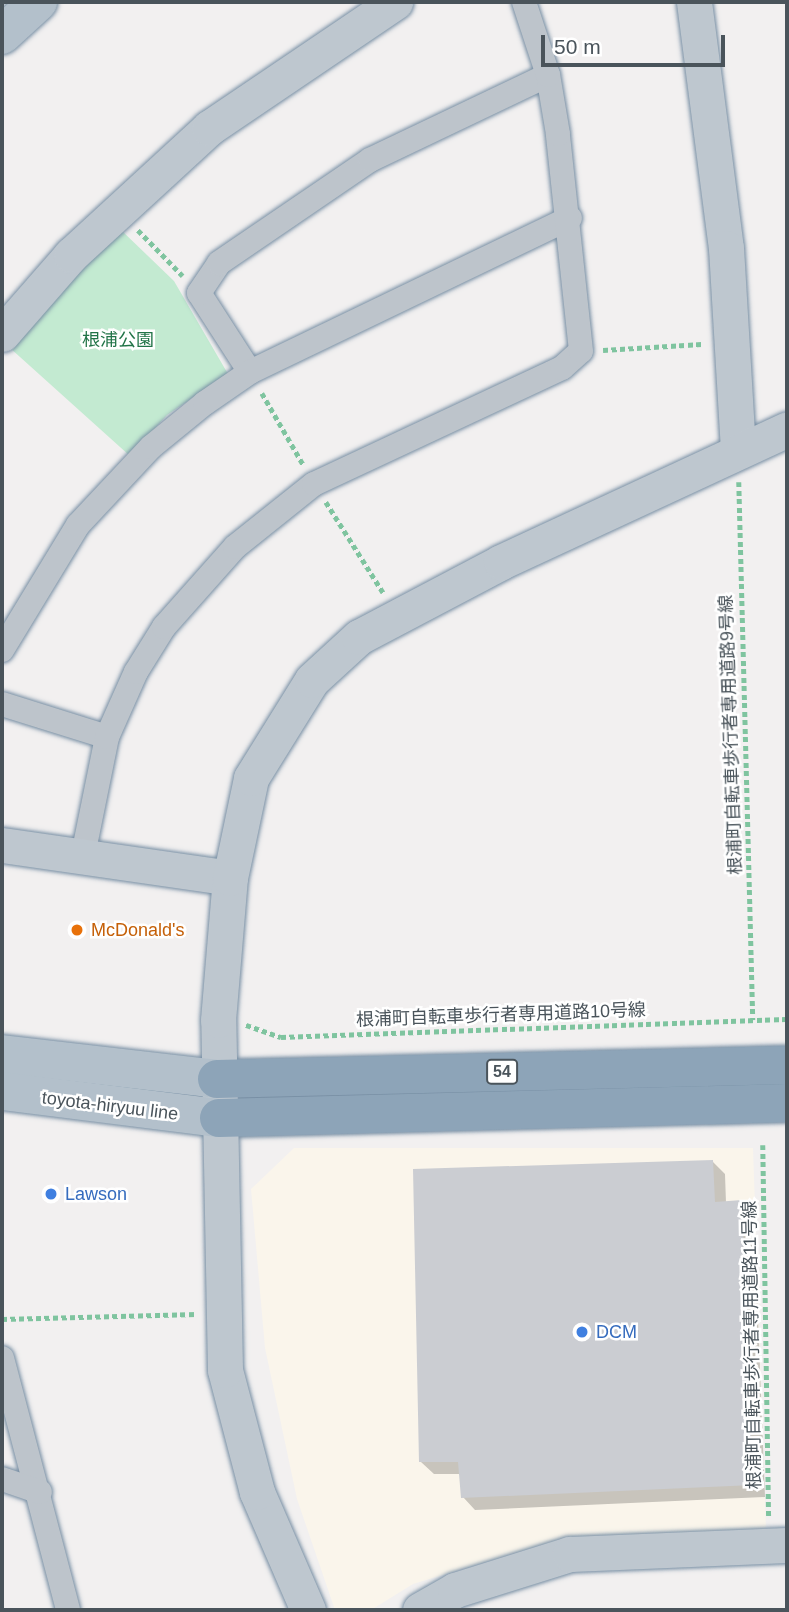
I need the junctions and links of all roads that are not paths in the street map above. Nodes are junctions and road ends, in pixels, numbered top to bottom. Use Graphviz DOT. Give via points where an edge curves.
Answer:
graph roads {
  1 [pos="38,2"];
  2 [pos="396,2"];
  3 [pos="524,2"];
  4 [pos="694,2"];
  5 [pos="2,35"];
  6 [pos="548,75"];
  7 [pos="570,218"];
  8 [pos="2,334"];
  9 [pos="250,372"];
  10 [pos="787,429"];
  11 [pos="738,449"];
  12 [pos="2,650"];
  13 [pos="2,704"];
  14 [pos="107,737"];
  15 [pos="2,845"];
  16 [pos="82,860"];
  17 [pos="230,878"];
  18 [pos="2,1054"];
  19 [pos="787,1065"];
  20 [pos="217,1079"];
  21 [pos="2,1091"];
  22 [pos="787,1103"];
  23 [pos="219,1118"];
  24 [pos="2,1358"];
  25 [pos="2,1479"];
  26 [pos="40,1492"];
  27 [pos="778,1545"];
  28 [pos="68,1610"];
  29 [pos="308,1610"];
  30 [pos="420,1610"];
  1 -- 5 [label="main road"];
  2 -- 8 [label="street" via="245,100 118,209"];
  3 -- 6 [label="street"];
  4 -- 11 [label="street" via="734,342"];
  6 -- 7 [label="street"];
  6 -- 9 [label="street" via="370,160 219,264 200,293"];
  7 -- 9 [label="street"];
  7 -- 14 [label="street" via="581,351 562,368 314,484 234,547 164,627"];
  9 -- 12 [label="street" via="174,428 102,496 51,562"];
  10 -- 11 [label="street"];
  11 -- 17 [label="street" via="397,613 312,680 263,749"];
  13 -- 14 [label="street"];
  14 -- 16 [label="street"];
  15 -- 16 [label="street"];
  16 -- 17 [label="street"];
  17 -- 20 [label="street"];
  18 -- 20 [label="main road, toyota-hiryuu line / 54"];
  19 -- 20 [label="highway, 54"];
  20 -- 23 [label="street"];
  21 -- 23 [label="main road, toyota-hiryuu line"];
  22 -- 23 [label="highway"];
  23 -- 29 [label="street" via="225,1370 257,1492"];
  24 -- 26 [label="street"];
  25 -- 26 [label="street"];
  26 -- 28 [label="street"];
  27 -- 30 [label="street" via="570,1554 455,1590"];
}
